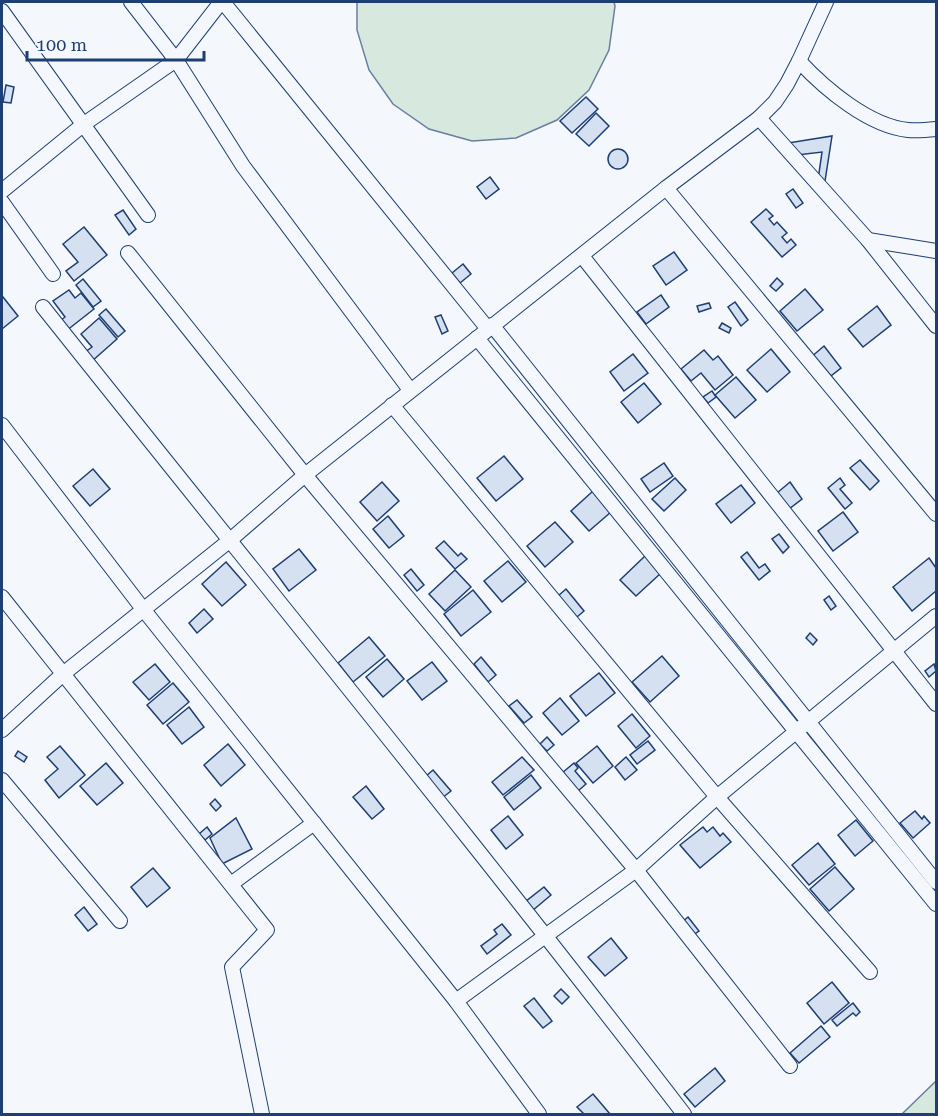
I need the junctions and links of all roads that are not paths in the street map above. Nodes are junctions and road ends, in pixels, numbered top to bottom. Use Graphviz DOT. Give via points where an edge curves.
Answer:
graph roads {
  1 [pos="131,2"];
  2 [pos="222,2"];
  3 [pos="819,2"];
  4 [pos="826,2"];
  5 [pos="2,11"];
  6 [pos="176,60"];
  7 [pos="799,61"];
  8 [pos="759,118"];
  9 [pos="84,124"];
  10 [pos="936,129"];
  11 [pos="666,188"];
  12 [pos="2,191"];
  13 [pos="2,202"];
  14 [pos="147,215"];
  15 [pos="868,240"];
  16 [pos="936,251"];
  17 [pos="129,253"];
  18 [pos="582,256"];
  19 [pos="53,274"];
  20 [pos="44,307"];
  21 [pos="936,326"];
  22 [pos="490,327"];
  23 [pos="477,338"];
  24 [pos="410,390"];
  25 [pos="392,405"];
  26 [pos="2,425"];
  27 [pos="305,475"];
  28 [pos="936,514"];
  29 [pos="229,541"];
  30 [pos="2,597"];
  31 [pos="143,609"];
  32 [pos="936,616"];
  33 [pos="894,651"];
  34 [pos="63,674"];
  35 [pos="936,704"];
  36 [pos="809,721"];
  37 [pos="2,730"];
  38 [pos="796,732"];
  39 [pos="2,780"];
  40 [pos="717,797"];
  41 [pos="314,823"];
  42 [pos="636,870"];
  43 [pos="936,882"];
  44 [pos="231,884"];
  45 [pos="935,900"];
  46 [pos="120,921"];
  47 [pos="546,935"];
  48 [pos="870,972"];
  49 [pos="456,1001"];
  50 [pos="790,1066"];
  51 [pos="262,1114"];
  52 [pos="539,1114"];
  53 [pos="684,1114"];
  1 -- 6 [label="street"];
  2 -- 6 [label="street"];
  2 -- 22 [label="street"];
  3 -- 4 [label="street"];
  4 -- 7 [label="street"];
  5 -- 9 [label="street"];
  6 -- 9 [label="street"];
  6 -- 24 [label="street" via="243,166"];
  7 -- 8 [label="street" via="775,102"];
  7 -- 10 [label="street" via="820,84 875,121 907,130"];
  8 -- 11 [label="street"];
  8 -- 15 [label="street"];
  9 -- 12 [label="street"];
  9 -- 14 [label="street"];
  11 -- 18 [label="street"];
  11 -- 28 [label="street"];
  13 -- 19 [label="street"];
  15 -- 16 [label="street"];
  15 -- 21 [label="street"];
  17 -- 27 [label="street"];
  18 -- 22 [label="street"];
  18 -- 33 [label="street"];
  20 -- 29 [label="street"];
  22 -- 23 [label="street"];
  22 -- 36 [label="street"];
  23 -- 24 [label="street"];
  23 -- 38 [label="street"];
  24 -- 25 [label="street"];
  25 -- 27 [label="street"];
  25 -- 40 [label="street"];
  26 -- 31 [label="street"];
  27 -- 29 [label="street"];
  27 -- 42 [label="street"];
  29 -- 31 [label="street"];
  29 -- 47 [label="street"];
  30 -- 34 [label="street"];
  31 -- 34 [label="street"];
  31 -- 41 [label="street"];
  32 -- 33 [label="street"];
  33 -- 35 [label="street"];
  33 -- 36 [label="street"];
  34 -- 37 [label="street"];
  34 -- 44 [label="street"];
  36 -- 38 [label="street"];
  36 -- 43 [label="street"];
  38 -- 40 [label="street"];
  38 -- 45 [label="street"];
  39 -- 46 [label="street"];
  40 -- 42 [label="street"];
  40 -- 48 [label="street"];
  41 -- 44 [label="street"];
  41 -- 49 [label="street"];
  42 -- 47 [label="street"];
  42 -- 50 [label="street"];
  44 -- 51 [label="street" via="267,930 232,968"];
  47 -- 49 [label="street"];
  47 -- 53 [label="street"];
  49 -- 52 [label="street"];
}
